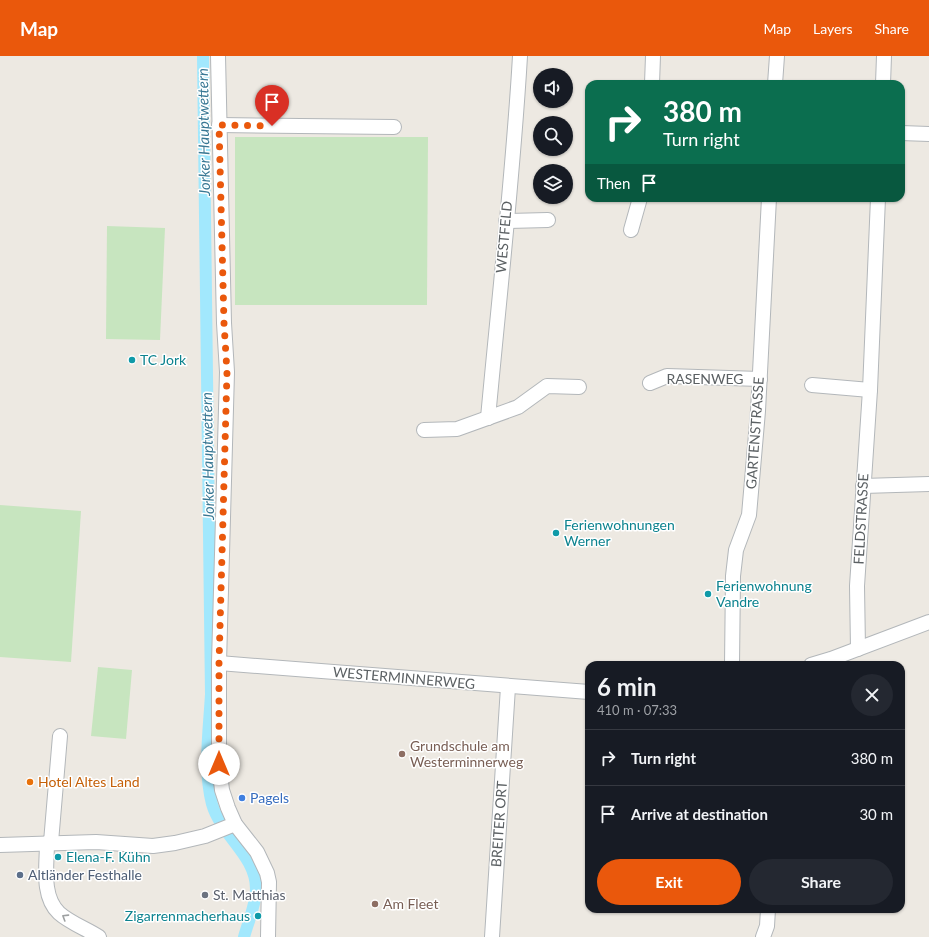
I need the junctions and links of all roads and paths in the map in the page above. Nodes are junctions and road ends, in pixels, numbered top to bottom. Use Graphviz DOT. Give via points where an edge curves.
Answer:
graph roads {
  1 [pos="218,56"];
  2 [pos="520,56"];
  3 [pos="653,56"];
  4 [pos="777,56"];
  5 [pos="884,56"];
  6 [pos="652,80"];
  7 [pos="775,80"];
  8 [pos="883,80"];
  9 [pos="219,125"];
  10 [pos="394,127"];
  11 [pos="905,133"];
  12 [pos="929,134"];
  13 [pos="639,202"];
  14 [pos="769,202"];
  15 [pos="878,202"];
  16 [pos="548,220"];
  17 [pos="506,221"];
  18 [pos="631,230"];
  19 [pos="760,379"];
  20 [pos="650,383"];
  21 [pos="812,385"];
  22 [pos="579,386"];
  23 [pos="870,390"];
  24 [pos="488,418"];
  25 [pos="424,430"];
  26 [pos="929,484"];
  27 [pos="863,486"];
  28 [pos="929,622"];
  29 [pos="858,649"];
  30 [pos="732,661"];
  31 [pos="833,661"];
  32 [pos="219,663"];
  33 [pos="508,687"];
  34 [pos="585,692"];
  35 [pos="60,736"];
  36 [pos="228,827"];
  37 [pos="49,843"];
  38 [pos="0,845"];
  39 [pos="768,913"];
  40 [pos="99,937"];
  41 [pos="268,937"];
  42 [pos="492,937"];
  43 [pos="763,937"];
  1 -- 9 [label="street"];
  2 -- 17 [label="street, WESTFELD" via="514,155"];
  3 -- 6 [label="street"];
  4 -- 7 [label="street"];
  5 -- 8 [label="street"];
  9 -- 10 [label="street"];
  9 -- 32 [label="street" via="227,372"];
  11 -- 12 [label="street"];
  13 -- 18 [label="street"];
  14 -- 19 [label="street, GARTENSTRASSE"];
  15 -- 23 [label="street, FELDSTRASSE"];
  16 -- 17 [label="street"];
  17 -- 24 [label="street, WESTFELD"];
  19 -- 20 [label="street, RASENWEG" via="667,376"];
  19 -- 30 [label="street, GARTENSTRASSE" via="749,515 736,550 733,576"];
  21 -- 23 [label="street"];
  22 -- 24 [label="street" via="547,386 518,407"];
  23 -- 27 [label="street, FELDSTRASSE"];
  24 -- 25 [label="street" via="457,429"];
  26 -- 27 [label="street"];
  27 -- 29 [label="street, FELDSTRASSE" via="857,586"];
  28 -- 29 [label="street"];
  29 -- 31 [label="street"];
  32 -- 33 [label="street, WESTERMINNERWEG"];
  32 -- 36 [label="street" via="219,764"];
  33 -- 34 [label="street, WESTERMINNERWEG"];
  33 -- 42 [label="street, BREITER ORT"];
  35 -- 37 [label="street"];
  36 -- 37 [label="street" via="175,843 153,846 96,842"];
  36 -- 41 [label="street" via="257,852 267,873"];
  37 -- 38 [label="street"];
  40 -- 37 [label="street, one-way" via="60,914 52,905 48,893"];
  39 -- 43 [label="street"];
}
